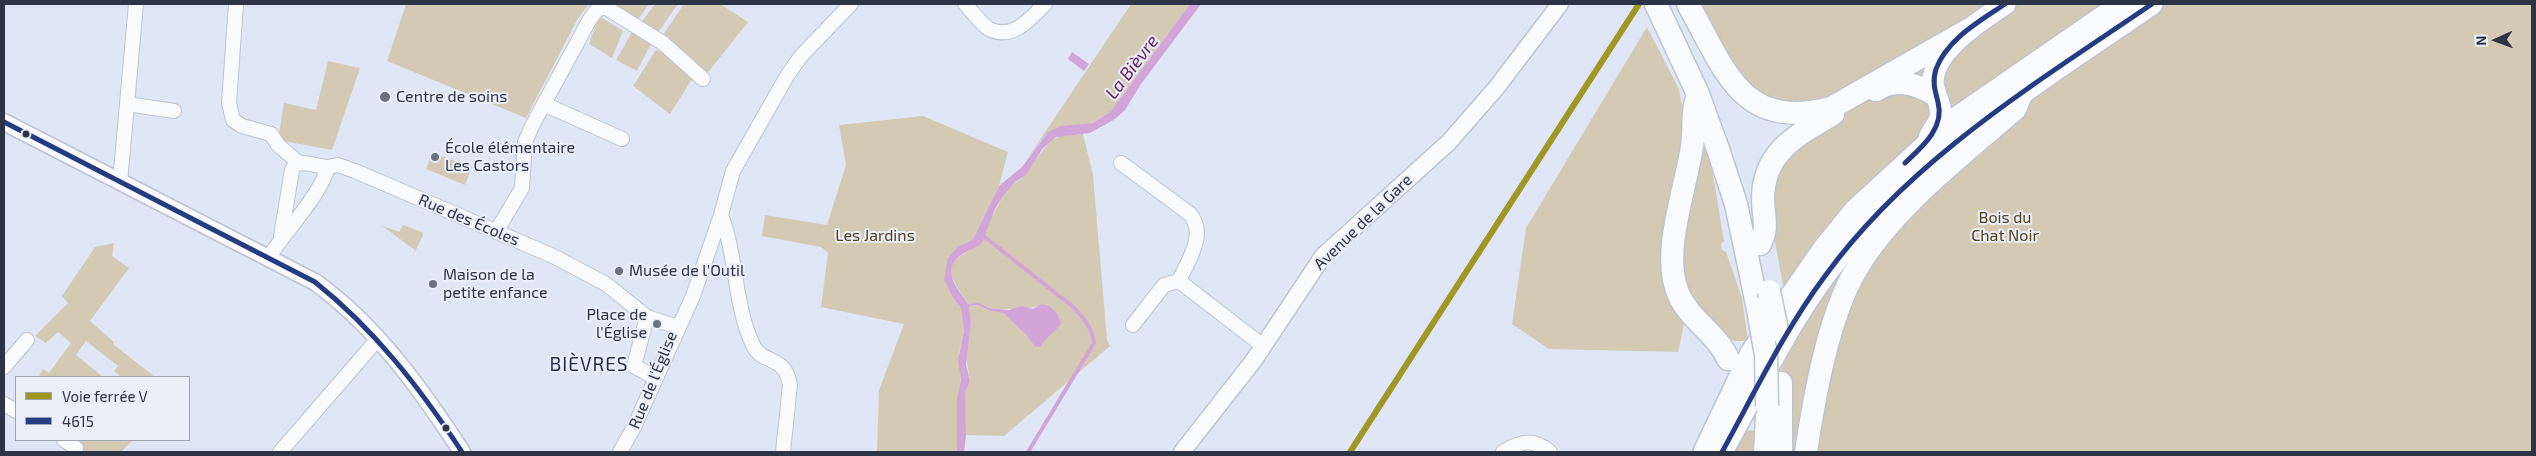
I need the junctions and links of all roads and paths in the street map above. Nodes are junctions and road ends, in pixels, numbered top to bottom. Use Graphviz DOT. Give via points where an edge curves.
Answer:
graph roads {
  1 [pos="136,4"];
  2 [pos="236,4"];
  3 [pos="851,4"];
  4 [pos="965,4"];
  5 [pos="1045,4"];
  6 [pos="1560,4"];
  7 [pos="2005,4"];
  8 [pos="2152,4"];
  9 [pos="606,5"];
  10 [pos="2116,5"];
  11 [pos="1674,7"];
  12 [pos="1968,30"];
  13 [pos="2114,30"];
  14 [pos="703,79"];
  15 [pos="2022,93"];
  16 [pos="1698,94"];
  17 [pos="1934,94"];
  18 [pos="127,104"];
  19 [pos="544,104"];
  20 [pos="174,111"];
  21 [pos="4,122"];
  22 [pos="622,138"];
  23 [pos="1928,141"];
  24 [pos="299,163"];
  25 [pos="1121,163"];
  26 [pos="333,166"];
  27 [pos="120,182"];
  28 [pos="721,215"];
  29 [pos="496,232"];
  30 [pos="282,236"];
  31 [pos="1760,244"];
  32 [pos="269,257"];
  33 [pos="1180,281"];
  34 [pos="606,284"];
  35 [pos="1764,300"];
  36 [pos="647,317"];
  37 [pos="1133,325"];
  38 [pos="678,327"];
  39 [pos="27,340"];
  40 [pos="377,340"];
  41 [pos="1759,341"];
  42 [pos="1263,346"];
  43 [pos="1728,359"];
  44 [pos="4,367"];
  45 [pos="656,378"];
  46 [pos="4,404"];
  47 [pos="15,410"];
  48 [pos="1722,412"];
  49 [pos="66,441"];
  50 [pos="76,448"];
  51 [pos="280,452"];
  52 [pos="462,452"];
  53 [pos="620,452"];
  54 [pos="783,452"];
  55 [pos="1182,452"];
  56 [pos="1503,452"];
  57 [pos="1550,452"];
  58 [pos="1704,452"];
  59 [pos="1722,452"];
  60 [pos="1765,452"];
  61 [pos="1781,452"];
  62 [pos="1806,452"];
  1 -- 18 [label="street"];
  2 -- 24 [label="street" via="230,112 233,120 242,126 271,134 278,145"];
  3 -- 28 [label="street" via="801,56 787,76 733,171"];
  4 -- 5 [label="street" via="989,29 1008,32 1022,27"];
  6 -- 42 [label="street, Avenue de la Gare" via="1450,142 1323,256"];
  7 -- 12 [label="main road"];
  8 -- 13 [label="main road"];
  9 -- 14 [label="street" via="663,43"];
  9 -- 19 [label="street" via="590,19"];
  10 -- 13 [label="main road"];
  10 -- 23 [label="main road"];
  11 -- 12 [label="highway" via="1734,86 1760,106 1794,114 1831,108"];
  11 -- 16 [label="highway"];
  11 -- 31 [label="highway" via="1701,64 1735,151"];
  12 -- 17 [label="main road" via="1940,59 1933,79"];
  13 -- 15 [label="main road"];
  15 -- 59 [label="main road" via="1959,137 1926,166 1874,216 1842,253 1789,330"];
  15 -- 62 [label="highway" via="2015,109 1891,222 1855,271 1842,297 1831,333"];
  16 -- 35 [label="highway" via="1736,204"];
  16 -- 43 [label="highway" via="1692,110 1693,143 1672,262 1677,292 1683,304 1720,344"];
  17 -- 23 [label="main road" via="1940,117"];
  17 -- 31 [label="highway" via="1914,84 1886,84 1785,144 1772,160 1764,180 1762,198 1767,231"];
  18 -- 20 [label="street"];
  18 -- 27 [label="street"];
  19 -- 22 [label="street"];
  19 -- 29 [label="street" via="525,142 522,188"];
  21 -- 27 [label="street"];
  23 -- 41 [label="main road" via="1855,210 1824,248"];
  24 -- 26 [label="street, Rue des Écoles"];
  24 -- 30 [label="street" via="292,170"];
  25 -- 33 [label="street" via="1190,214 1196,222 1197,238"];
  26 -- 29 [label="street, Rue des Écoles" via="355,171"];
  26 -- 30 [label="street"];
  27 -- 32 [label="street"];
  28 -- 38 [label="street" via="693,296"];
  28 -- 54 [label="street" via="727,228 738,293 753,346 785,368 788,375 790,385"];
  29 -- 34 [label="street, Rue des Écoles" via="553,256"];
  30 -- 32 [label="street"];
  31 -- 35 [label="highway"];
  32 -- 40 [label="street" via="328,291"];
  33 -- 37 [label="street" via="1164,285"];
  33 -- 42 [label="street"];
  34 -- 36 [label="street, Rue de l'Église"];
  35 -- 60 [label="highway, bridge"];
  35 -- 61 [label="highway, bridge" via="1778,336"];
  36 -- 38 [label="street, Rue de l'Église"];
  36 -- 45 [label="street" via="634,366"];
  38 -- 45 [label="street, Rue de l'Église"];
  39 -- 44 [label="street"];
  40 -- 51 [label="street"];
  40 -- 52 [label="street" via="416,383"];
  41 -- 43 [label="street" via="1747,344"];
  41 -- 48 [label="main road"];
  42 -- 55 [label="street, Avenue de la Gare"];
  43 -- 48 [label="main road"];
  45 -- 53 [label="street, Rue de l'Église"];
  46 -- 47 [label="street"];
  48 -- 58 [label="main road"];
  49 -- 50 [label="street"];
  56 -- 57 [label="street" via="1518,443 1527,442 1536,443"];
}
